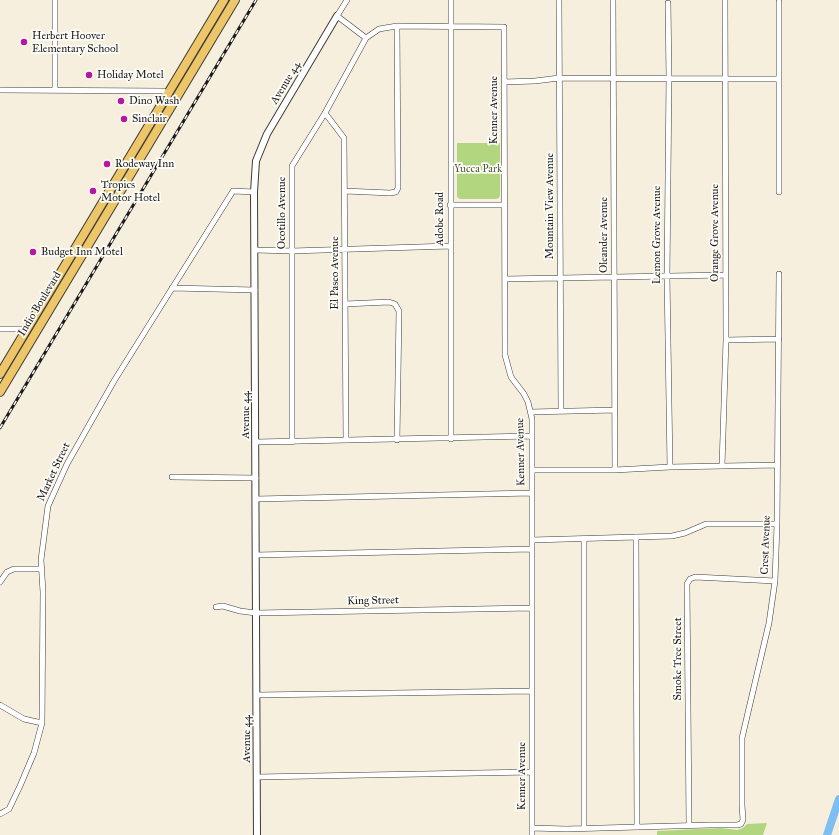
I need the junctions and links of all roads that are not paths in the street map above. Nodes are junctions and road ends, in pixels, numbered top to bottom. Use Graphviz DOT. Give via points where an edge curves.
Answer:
graph roads {
  1 [pos="55,0"];
  2 [pos="224,0"];
  3 [pos="230,0"];
  4 [pos="235,0"];
  5 [pos="347,0"];
  6 [pos="451,0"];
  7 [pos="613,0"];
  8 [pos="725,0"];
  9 [pos="559,1"];
  10 [pos="779,2"];
  11 [pos="668,3"];
  12 [pos="337,16"];
  13 [pos="397,26"];
  14 [pos="450,27"];
  15 [pos="366,38"];
  16 [pos="211,39"];
  17 [pos="613,77"];
  18 [pos="559,78"];
  19 [pos="669,78"];
  20 [pos="725,78"];
  21 [pos="779,79"];
  22 [pos="504,82"];
  23 [pos="184,85"];
  24 [pos="0,90"];
  25 [pos="55,90"];
  26 [pos="168,94"];
  27 [pos="325,113"];
  28 [pos="152,138"];
  29 [pos="345,191"];
  30 [pos="254,192"];
  31 [pos="779,192"];
  32 [pos="450,205"];
  33 [pos="505,205"];
  34 [pos="450,246"];
  35 [pos="255,250"];
  36 [pos="345,250"];
  37 [pos="292,251"];
  38 [pos="779,274"];
  39 [pos="725,275"];
  40 [pos="667,276"];
  41 [pos="614,277"];
  42 [pos="560,278"];
  43 [pos="505,279"];
  44 [pos="172,288"];
  45 [pos="256,290"];
  46 [pos="345,304"];
  47 [pos="39,326"];
  48 [pos="0,329"];
  49 [pos="25,332"];
  50 [pos="779,338"];
  51 [pos="726,340"];
  52 [pos="0,374"];
  53 [pos="9,378"];
  54 [pos="0,392"];
  55 [pos="615,410"];
  56 [pos="561,411"];
  57 [pos="531,412"];
  58 [pos="531,436"];
  59 [pos="451,439"];
  60 [pos="346,440"];
  61 [pos="397,440"];
  62 [pos="256,442"];
  63 [pos="292,442"];
  64 [pos="777,465"];
  65 [pos="722,466"];
  66 [pos="670,467"];
  67 [pos="532,470"];
  68 [pos="615,470"];
  69 [pos="172,477"];
  70 [pos="256,478"];
  71 [pos="532,493"];
  72 [pos="256,499"];
  73 [pos="777,524"];
  74 [pos="636,537"];
  75 [pos="584,539"];
  76 [pos="532,540"];
  77 [pos="532,549"];
  78 [pos="256,555"];
  79 [pos="42,569"];
  80 [pos="775,581"];
  81 [pos="0,582"];
  82 [pos="216,606"];
  83 [pos="532,608"];
  84 [pos="256,613"];
  85 [pos="532,691"];
  86 [pos="257,695"];
  87 [pos="0,705"];
  88 [pos="42,722"];
  89 [pos="532,772"];
  90 [pos="257,777"];
  91 [pos="0,814"];
  92 [pos="689,825"];
  93 [pos="637,827"];
  94 [pos="532,828"];
  95 [pos="584,828"];
  96 [pos="257,835"];
  97 [pos="532,835"];
  1 -- 25 [label="street"];
  2 -- 26 [label="main road, Indio Boulevard"];
  3 -- 16 [label="main road" via="214,27"];
  4 -- 16 [label="main road, Indio Boulevard"];
  5 -- 12 [label="street"];
  6 -- 14 [label="street, Adobe Road"];
  7 -- 17 [label="street, Oleander Avenue"];
  8 -- 20 [label="street, Orange Grove Avenue"];
  9 -- 18 [label="street, Mountain View Avenue"];
  10 -- 21 [label="street"];
  11 -- 19 [label="street, Lemon Grove Avenue"];
  12 -- 15 [label="street"];
  12 -- 30 [label="street, Avenue 44" via="267,134 256,161"];
  13 -- 14 [label="street"];
  13 -- 15 [label="street" via="379,29"];
  13 -- 29 [label="street" via="398,188 396,192 390,193"];
  14 -- 22 [label="street, Kenner Avenue" via="504,27"];
  14 -- 32 [label="street, Adobe Road"];
  15 -- 27 [label="street, Ocotillo Avenue"];
  16 -- 23 [label="main road, Indio Boulevard"];
  17 -- 18 [label="street"];
  17 -- 19 [label="street"];
  17 -- 41 [label="street, Oleander Avenue"];
  18 -- 22 [label="street"];
  18 -- 42 [label="street, Mountain View Avenue"];
  19 -- 20 [label="street"];
  19 -- 40 [label="street, Lemon Grove Avenue"];
  20 -- 21 [label="street"];
  20 -- 39 [label="street, Orange Grove Avenue"];
  21 -- 31 [label="street"];
  22 -- 33 [label="street, Kenner Avenue"];
  23 -- 26 [label="main road"];
  23 -- 28 [label="main road, Indio Boulevard"];
  24 -- 25 [label="street"];
  25 -- 26 [label="street" via="164,91"];
  26 -- 28 [label="main road" via="168,104 156,124"];
  26 -- 49 [label="main road, Indio Boulevard"];
  27 -- 29 [label="street, El Paseo Avenue" via="344,138"];
  27 -- 37 [label="street, Ocotillo Avenue" via="292,166"];
  28 -- 47 [label="main road, Indio Boulevard"];
  29 -- 36 [label="street, El Paseo Avenue"];
  30 -- 35 [label="street, Avenue 44"];
  30 -- 44 [label="street, Market Street" via="233,191"];
  32 -- 33 [label="street"];
  32 -- 34 [label="street, Adobe Road"];
  33 -- 43 [label="street, Kenner Avenue"];
  34 -- 36 [label="street"];
  34 -- 59 [label="street, Adobe Road"];
  35 -- 37 [label="street"];
  35 -- 45 [label="street, Avenue 44"];
  36 -- 37 [label="street"];
  36 -- 46 [label="street, El Paseo Avenue"];
  37 -- 63 [label="street, Ocotillo Avenue"];
  38 -- 50 [label="street, Crest Avenue"];
  39 -- 40 [label="street"];
  39 -- 51 [label="street, Orange Grove Avenue"];
  40 -- 41 [label="street"];
  40 -- 66 [label="street, Lemon Grove Avenue"];
  41 -- 42 [label="street"];
  41 -- 55 [label="street, Oleander Avenue"];
  42 -- 43 [label="street"];
  42 -- 56 [label="street, Mountain View Avenue"];
  43 -- 57 [label="street, Kenner Avenue" via="505,355 511,377 524,394"];
  44 -- 45 [label="street"];
  44 -- 79 [label="street, Market Street" via="114,381 67,464 48,506"];
  45 -- 62 [label="street, Avenue 44"];
  46 -- 60 [label="street, El Paseo Avenue"];
  46 -- 61 [label="street" via="389,302 395,304 399,311"];
  47 -- 49 [label="main road"];
  47 -- 53 [label="main road, Indio Boulevard"];
  48 -- 49 [label="street"];
  49 -- 52 [label="main road, Indio Boulevard"];
  49 -- 53 [label="main road" via="24,344 12,365"];
  50 -- 51 [label="street"];
  50 -- 64 [label="street, Crest Avenue"];
  51 -- 65 [label="street, Orange Grove Avenue"];
  53 -- 54 [label="main road, Indio Boulevard"];
  55 -- 56 [label="street"];
  55 -- 68 [label="street, Oleander Avenue"];
  56 -- 57 [label="street"];
  57 -- 58 [label="street, Kenner Avenue"];
  58 -- 59 [label="street"];
  58 -- 67 [label="street, Kenner Avenue"];
  59 -- 61 [label="street"];
  60 -- 61 [label="street"];
  60 -- 63 [label="street"];
  62 -- 63 [label="street"];
  62 -- 70 [label="street, Avenue 44"];
  64 -- 65 [label="street"];
  64 -- 73 [label="street, Crest Avenue"];
  65 -- 66 [label="street"];
  66 -- 68 [label="street"];
  67 -- 68 [label="street"];
  67 -- 71 [label="street, Kenner Avenue"];
  69 -- 70 [label="street"];
  70 -- 72 [label="street, Avenue 44"];
  71 -- 72 [label="street"];
  71 -- 76 [label="street, Kenner Avenue"];
  72 -- 78 [label="street, Avenue 44"];
  73 -- 74 [label="street" via="706,524 672,536"];
  73 -- 80 [label="street, Crest Avenue"];
  74 -- 75 [label="street"];
  74 -- 93 [label="street"];
  75 -- 76 [label="street"];
  75 -- 95 [label="street"];
  76 -- 77 [label="street, Kenner Avenue"];
  77 -- 78 [label="street"];
  77 -- 83 [label="street, Kenner Avenue"];
  78 -- 84 [label="street, Avenue 44"];
  79 -- 81 [label="street" via="14,569 7,572"];
  79 -- 88 [label="street, Market Street"];
  80 -- 92 [label="street, Crest Avenue" via="769,623 744,729 744,820 739,825"];
  80 -- 92 [label="street, Smoke Tree Street" via="695,577 687,584"];
  82 -- 84 [label="street, King Street"];
  83 -- 84 [label="street, King Street"];
  83 -- 85 [label="street, Kenner Avenue"];
  84 -- 86 [label="street, Avenue 44"];
  85 -- 86 [label="street"];
  85 -- 89 [label="street, Kenner Avenue"];
  86 -- 90 [label="street, Avenue 44"];
  87 -- 88 [label="street" via="24,719"];
  88 -- 91 [label="street, Market Street" via="34,753 20,786 9,809"];
  89 -- 90 [label="street"];
  89 -- 94 [label="street, Kenner Avenue"];
  90 -- 96 [label="street, Avenue 44"];
  92 -- 93 [label="street"];
  93 -- 95 [label="street"];
  94 -- 95 [label="street"];
  94 -- 97 [label="street, Kenner Avenue"];
}
